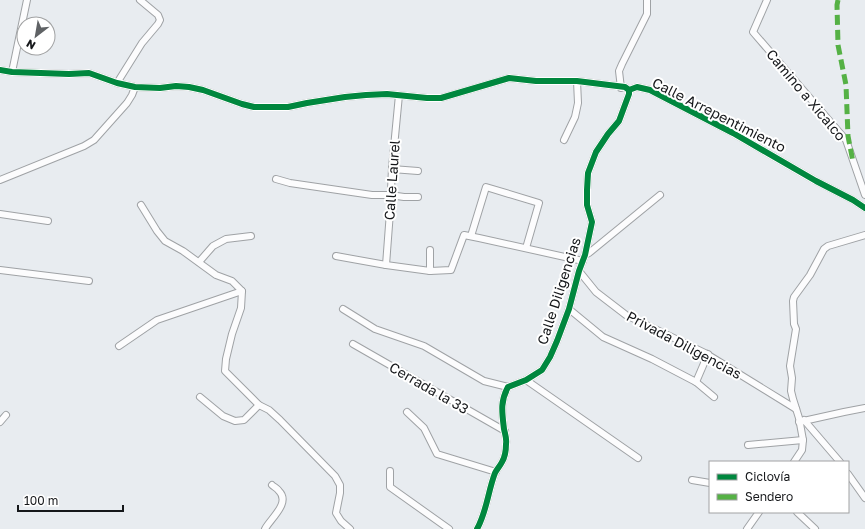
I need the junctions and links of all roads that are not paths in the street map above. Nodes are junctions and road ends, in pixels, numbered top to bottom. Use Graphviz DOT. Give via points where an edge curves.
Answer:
graph roads {
  1 [pos="27,0"];
  2 [pos="140,0"];
  3 [pos="647,0"];
  4 [pos="766,0"];
  5 [pos="0,70"];
  6 [pos="12,72"];
  7 [pos="577,81"];
  8 [pos="117,83"];
  9 [pos="135,87"];
  10 [pos="621,88"];
  11 [pos="629,90"];
  12 [pos="399,94"];
  13 [pos="564,140"];
  14 [pos="392,170"];
  15 [pos="418,171"];
  16 [pos="276,179"];
  17 [pos="0,180"];
  18 [pos="390,195"];
  19 [pos="865,195"];
  20 [pos="660,196"];
  21 [pos="418,197"];
  22 [pos="141,205"];
  23 [pos="865,208"];
  24 [pos="0,214"];
  25 [pos="48,221"];
  26 [pos="865,235"];
  27 [pos="251,236"];
  28 [pos="471,236"];
  29 [pos="526,248"];
  30 [pos="430,250"];
  31 [pos="336,256"];
  32 [pos="584,258"];
  33 [pos="199,262"];
  34 [pos="386,265"];
  35 [pos="0,270"];
  36 [pos="579,271"];
  37 [pos="430,272"];
  38 [pos="89,282"];
  39 [pos="242,291"];
  40 [pos="343,308"];
  41 [pos="569,309"];
  42 [pos="353,344"];
  43 [pos="118,346"];
  44 [pos="708,354"];
  45 [pos="526,380"];
  46 [pos="696,382"];
  47 [pos="508,387"];
  48 [pos="200,397"];
  49 [pos="714,397"];
  50 [pos="259,405"];
  51 [pos="796,409"];
  52 [pos="865,409"];
  53 [pos="407,412"];
  54 [pos="6,415"];
  55 [pos="802,421"];
  56 [pos="0,422"];
  57 [pos="505,431"];
  58 [pos="803,440"];
  59 [pos="748,445"];
  60 [pos="638,458"];
  61 [pos="795,461"];
  62 [pos="839,461"];
  63 [pos="390,471"];
  64 [pos="496,472"];
  65 [pos="849,475"];
  66 [pos="692,480"];
  67 [pos="709,483"];
  68 [pos="272,485"];
  69 [pos="865,498"];
  70 [pos="758,513"];
  71 [pos="798,513"];
  72 [pos="265,529"];
  73 [pos="350,529"];
  74 [pos="449,529"];
  75 [pos="477,529"];
  76 [pos="748,529"];
  77 [pos="815,529"];
  1 -- 6 [label="street"];
  2 -- 8 [label="street" via="158,15 160,20"];
  3 -- 10 [label="street" via="646,14 619,71"];
  4 -- 19 [label="street, Camino a Xicalco" via="753,32 846,140"];
  5 -- 6 [label="street, Calle Arrepentimiento"];
  6 -- 8 [label="street, Calle Arrepentimiento" via="89,73"];
  7 -- 10 [label="street, Calle Arrepentimiento"];
  7 -- 12 [label="street, Calle Arrepentimiento" via="509,78 441,98"];
  7 -- 13 [label="street" via="578,103"];
  8 -- 9 [label="street, Calle Arrepentimiento"];
  9 -- 12 [label="street, Calle Arrepentimiento" via="189,87 242,104 275,107 345,97"];
  9 -- 17 [label="street" via="127,104 94,140"];
  10 -- 11 [label="street, Calle Arrepentimiento"];
  11 -- 23 [label="street, Calle Arrepentimiento" via="637,87 650,90 733,132"];
  11 -- 32 [label="street, Calle Diligencias" via="619,121 596,152 588,173 587,205 592,222"];
  12 -- 14 [label="street, Calle Laurel"];
  14 -- 15 [label="street"];
  14 -- 18 [label="street, Calle Laurel"];
  16 -- 18 [label="street" via="372,196"];
  18 -- 21 [label="street"];
  18 -- 34 [label="street, Calle Laurel"];
  20 -- 32 [label="street"];
  22 -- 33 [label="street" via="165,241"];
  24 -- 25 [label="street"];
  26 -- 51 [label="street" via="824,249 794,297 796,329 790,366 791,391"];
  27 -- 33 [label="street" via="226,239 213,246"];
  28 -- 29 [label="street"];
  28 -- 29 [label="street" via="486,187 539,203"];
  28 -- 37 [label="street" via="464,235 451,270"];
  29 -- 32 [label="street"];
  30 -- 37 [label="street"];
  31 -- 34 [label="street"];
  32 -- 36 [label="street, Calle Diligencias"];
  33 -- 39 [label="street" via="216,275 232,281"];
  34 -- 37 [label="street"];
  35 -- 38 [label="street"];
  36 -- 41 [label="street, Calle Diligencias"];
  36 -- 44 [label="street, Privada Diligencias" via="596,292 626,315"];
  39 -- 43 [label="street" via="157,320"];
  39 -- 50 [label="street" via="241,308 224,371"];
  40 -- 47 [label="street" via="375,329 424,346 484,381"];
  41 -- 45 [label="street, Calle Diligencias" via="550,357 542,370"];
  41 -- 46 [label="street" via="603,337"];
  42 -- 57 [label="street, Cerrada la 33"];
  44 -- 46 [label="street"];
  44 -- 51 [label="street, Privada Diligencias"];
  45 -- 47 [label="street, Calle Diligencias"];
  45 -- 60 [label="street"];
  46 -- 49 [label="street"];
  47 -- 57 [label="street" via="502,405"];
  48 -- 50 [label="street" via="223,416 235,421 244,420"];
  50 -- 73 [label="street" via="280,420 335,476 340,485 336,513 341,522"];
  51 -- 55 [label="street"];
  52 -- 55 [label="street"];
  53 -- 64 [label="street" via="424,428 437,454"];
  54 -- 56 [label="street"];
  55 -- 58 [label="street"];
  55 -- 62 [label="street"];
  57 -- 64 [label="street" via="506,452"];
  58 -- 59 [label="street"];
  58 -- 61 [label="street" via="802,450"];
  63 -- 74 [label="street" via="390,487"];
  64 -- 75 [label="street" via="487,506"];
  65 -- 69 [label="street"];
  66 -- 67 [label="street"];
  68 -- 72 [label="street" via="280,491 283,500 280,509"];
  70 -- 76 [label="street"];
  71 -- 77 [label="street"];
}
